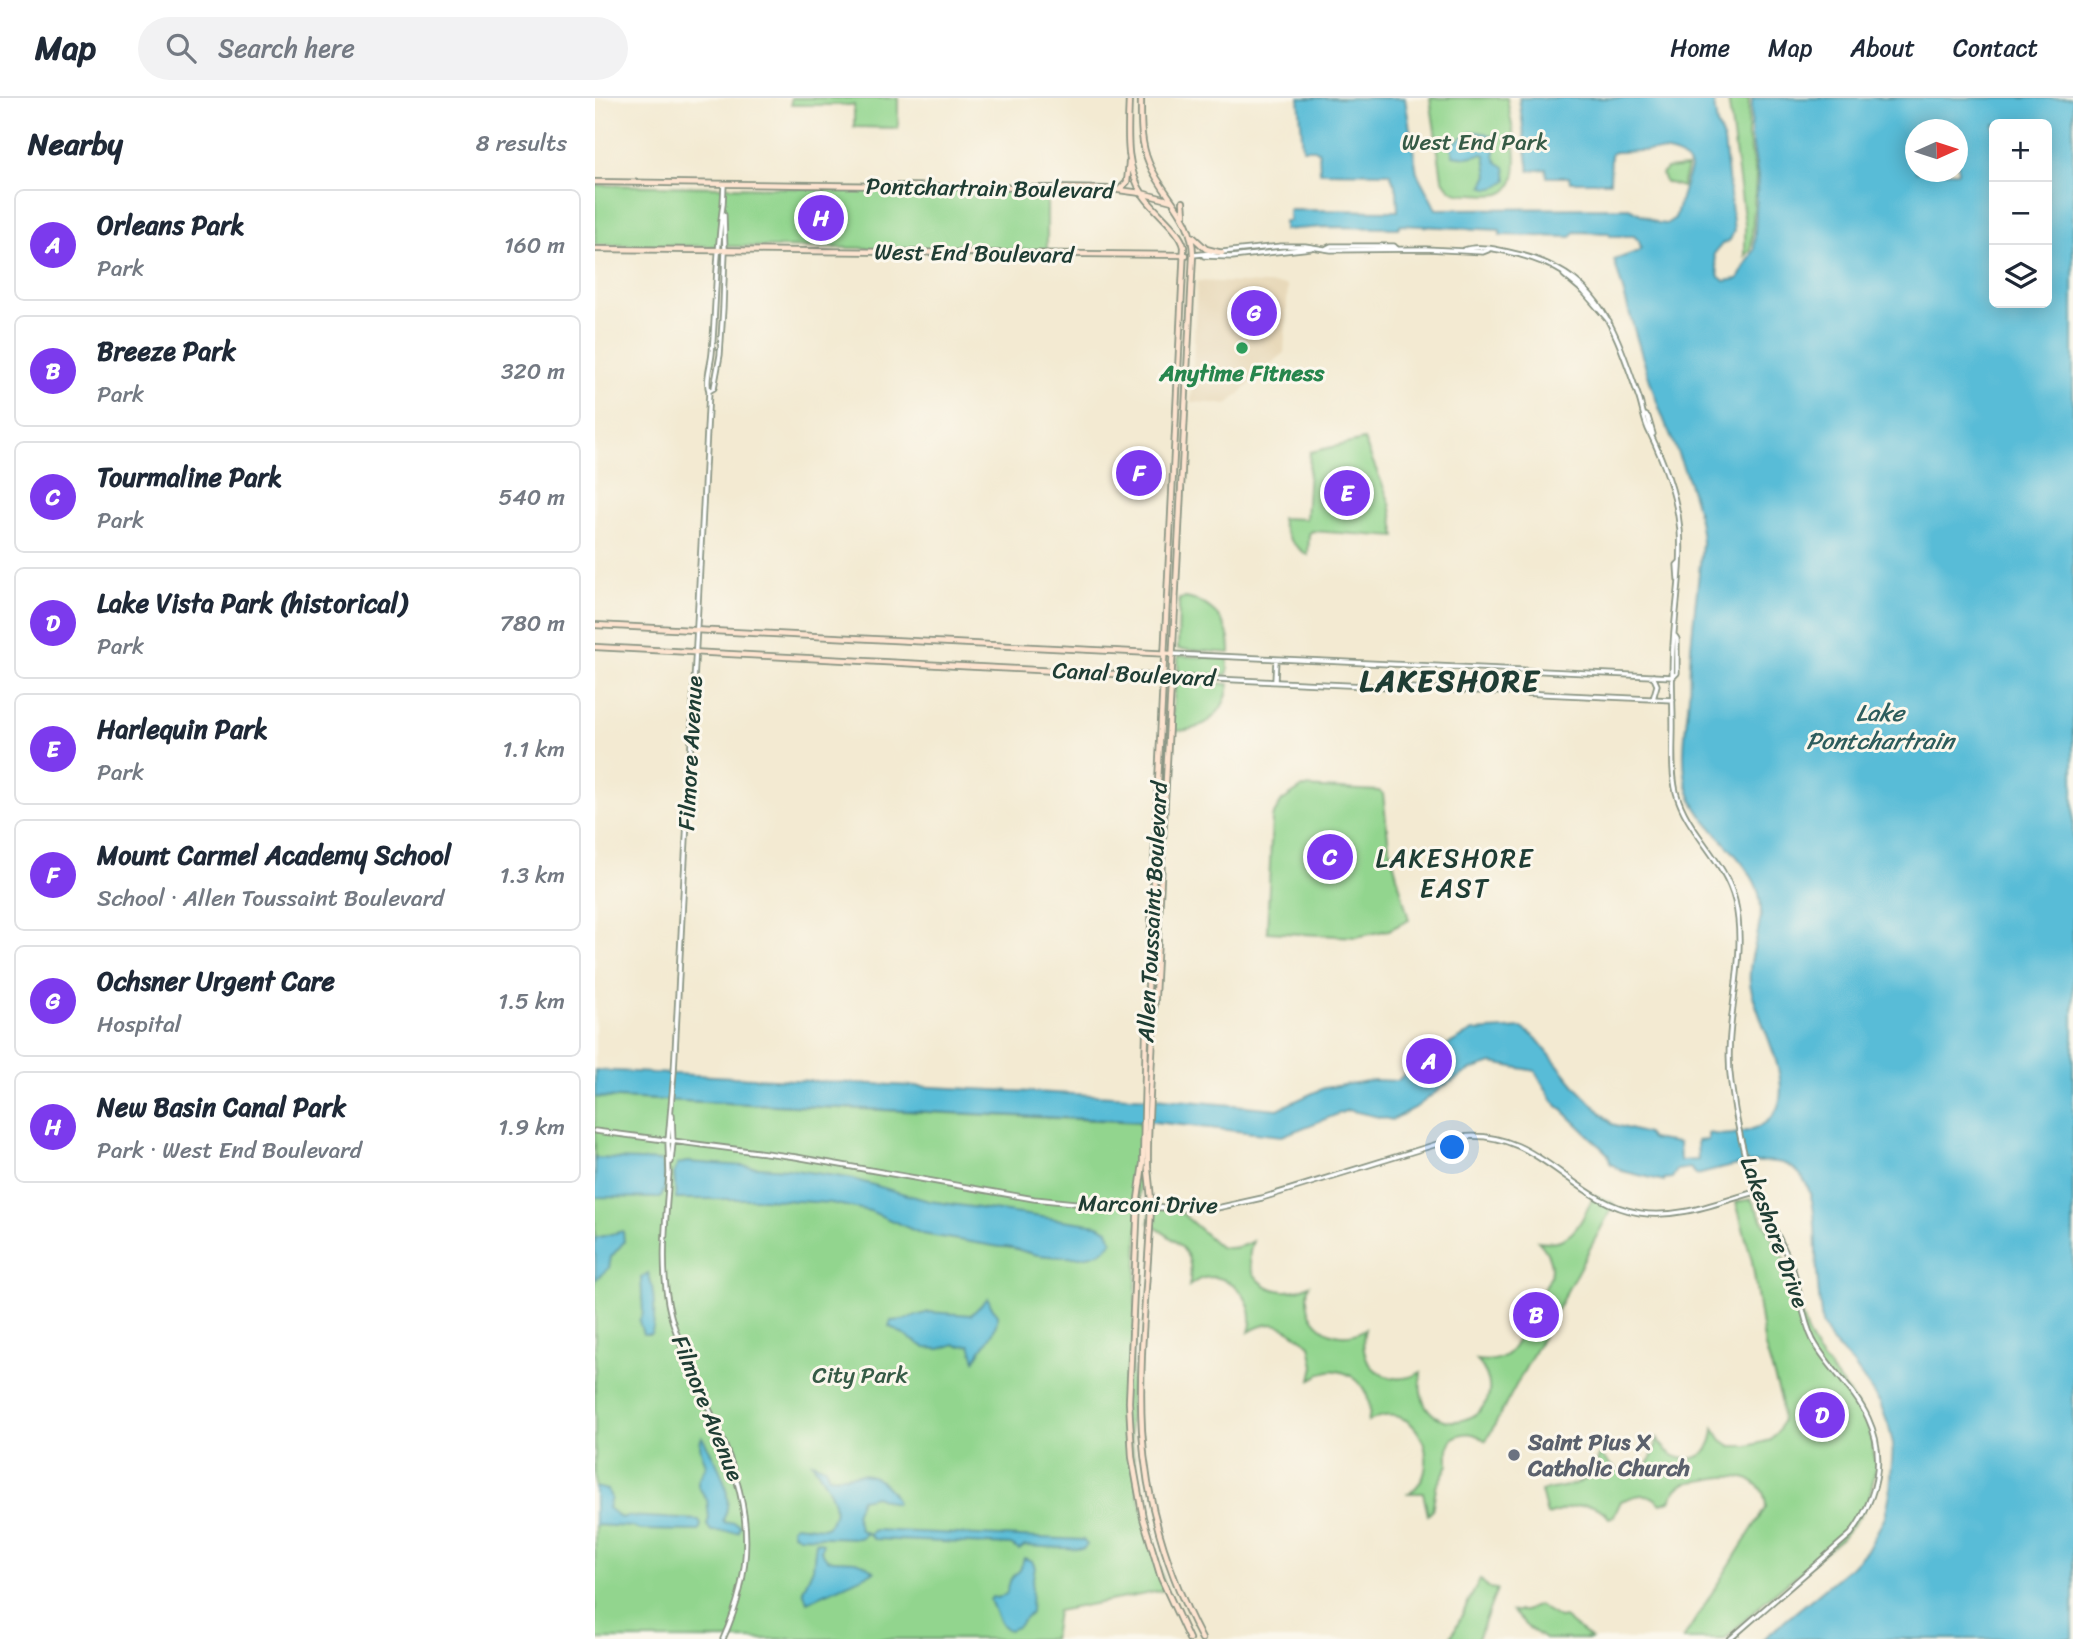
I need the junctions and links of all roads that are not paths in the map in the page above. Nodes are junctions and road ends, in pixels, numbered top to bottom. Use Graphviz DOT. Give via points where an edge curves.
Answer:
graph roads {
  1 [pos="1129,98"];
  2 [pos="1141,98"];
  3 [pos="1129,162"];
  4 [pos="595,182"];
  5 [pos="724,184"];
  6 [pos="1120,190"];
  7 [pos="1141,193"];
  8 [pos="1173,202"];
  9 [pos="1183,202"];
  10 [pos="723,204"];
  11 [pos="1186,221"];
  12 [pos="1191,234"];
  13 [pos="1313,248"];
  14 [pos="595,249"];
  15 [pos="717,251"];
  16 [pos="725,251"];
  17 [pos="1222,253"];
  18 [pos="1184,255"];
  19 [pos="1193,255"];
  20 [pos="709,391"];
  21 [pos="1169,555"];
  22 [pos="1178,556"];
  23 [pos="1166,620"];
  24 [pos="1174,621"];
  25 [pos="595,625"];
  26 [pos="697,631"];
  27 [pos="595,647"];
  28 [pos="695,653"];
  29 [pos="1164,654"];
  30 [pos="1172,654"];
  31 [pos="1276,659"];
  32 [pos="1445,667"];
  33 [pos="1163,676"];
  34 [pos="1653,676"];
  35 [pos="1171,677"];
  36 [pos="1673,677"];
  37 [pos="1275,681"];
  38 [pos="1444,690"];
  39 [pos="1653,699"];
  40 [pos="1162,700"];
  41 [pos="1170,700"];
  42 [pos="1673,700"];
  43 [pos="1159,763"];
  44 [pos="1167,763"];
  45 [pos="1144,1069"];
  46 [pos="1151,1069"];
  47 [pos="1147,1094"];
  48 [pos="1147,1126"];
  49 [pos="595,1131"];
  50 [pos="671,1140"];
  51 [pos="1756,1192"];
  52 [pos="1138,1208"];
  53 [pos="1151,1208"];
  54 [pos="1137,1243"];
  55 [pos="1148,1243"];
  56 [pos="1142,1373"];
  57 [pos="1130,1374"];
  58 [pos="1149,1489"];
  59 [pos="1137,1493"];
  60 [pos="723,1639"];
  61 [pos="1189,1639"];
  62 [pos="1202,1639"];
  63 [pos="1730,1639"];
  1 -- 3 [label="main road"];
  2 -- 8 [label="main road, Allen Toussaint Boulevard" via="1148,161"];
  3 -- 6 [label="main road" via="1127,182"];
  3 -- 7 [label="main road, Allen Toussaint Boulevard"];
  4 -- 5 [label="main road, Pontchartrain Boulevard"];
  5 -- 6 [label="main road, Pontchartrain Boulevard"];
  5 -- 10 [label="street, Filmore Avenue"];
  6 -- 7 [label="main road, Pontchartrain Boulevard"];
  7 -- 8 [label="main road, Pontchartrain Boulevard"];
  7 -- 18 [label="main road, Allen Toussaint Boulevard" via="1179,233"];
  8 -- 11 [label="main road, Allen Toussaint Boulevard"];
  9 -- 11 [label="main road"];
  10 -- 15 [label="street, Filmore Avenue"];
  10 -- 16 [label="street, Filmore Avenue"];
  11 -- 12 [label="main road, Allen Toussaint Boulevard"];
  12 -- 17 [label="main road" via="1202,247"];
  12 -- 19 [label="main road, Allen Toussaint Boulevard"];
  13 -- 17 [label="street, Lakeshore Drive" via="1280,246"];
  13 -- 19 [label="street, Lakeshore Drive" via="1232,257"];
  13 -- 36 [label="street, Lakeshore Drive" via="1483,247 1528,257 1569,275 1595,299 1624,354 1674,499 1680,562"];
  14 -- 15 [label="main road, West End Boulevard"];
  15 -- 16 [label="main road, West End Boulevard"];
  15 -- 20 [label="street, Filmore Avenue"];
  16 -- 18 [label="main road, West End Boulevard"];
  16 -- 20 [label="street, Filmore Avenue" via="720,355 714,388"];
  17 -- 19 [label="street, Lakeshore Drive"];
  18 -- 19 [label="main road, Lakeshore Drive"];
  18 -- 21 [label="main road, Allen Toussaint Boulevard"];
  19 -- 22 [label="main road, Allen Toussaint Boulevard"];
  20 -- 26 [label="street, Filmore Avenue"];
  21 -- 22 [label="main road"];
  21 -- 23 [label="main road, Allen Toussaint Boulevard"];
  22 -- 24 [label="main road, Allen Toussaint Boulevard"];
  23 -- 24 [label="main road"];
  23 -- 29 [label="main road, Allen Toussaint Boulevard"];
  24 -- 30 [label="main road, Allen Toussaint Boulevard"];
  25 -- 26 [label="main road, Canal Boulevard"];
  26 -- 28 [label="street, Filmore Avenue"];
  26 -- 29 [label="main road, Canal Boulevard"];
  27 -- 28 [label="main road, Canal Boulevard"];
  28 -- 33 [label="main road, Canal Boulevard"];
  28 -- 50 [label="street, Filmore Avenue"];
  29 -- 30 [label="main road, Canal Boulevard"];
  29 -- 33 [label="main road, Allen Toussaint Boulevard"];
  30 -- 31 [label="street, Canal Boulevard"];
  30 -- 35 [label="main road, Allen Toussaint Boulevard"];
  31 -- 32 [label="street, Canal Boulevard"];
  31 -- 37 [label="street"];
  32 -- 34 [label="street, Canal Boulevard"];
  32 -- 38 [label="street"];
  33 -- 35 [label="main road, Canal Boulevard"];
  33 -- 40 [label="main road, Allen Toussaint Boulevard"];
  34 -- 36 [label="street, Canal Boulevard"];
  34 -- 39 [label="street" via="1657,685"];
  35 -- 37 [label="street, Canal Boulevard"];
  35 -- 41 [label="main road, Allen Toussaint Boulevard"];
  36 -- 42 [label="street, Lakeshore Drive"];
  37 -- 38 [label="street, Canal Boulevard"];
  38 -- 39 [label="street, Canal Boulevard"];
  39 -- 42 [label="street, Canal Boulevard"];
  40 -- 41 [label="main road"];
  40 -- 43 [label="main road, Allen Toussaint Boulevard"];
  41 -- 44 [label="main road, Allen Toussaint Boulevard"];
  42 -- 51 [label="street, Lakeshore Drive" via="1676,791 1687,819 1723,870 1738,915 1730,1080"];
  43 -- 44 [label="main road"];
  43 -- 45 [label="main road, Allen Toussaint Boulevard"];
  44 -- 46 [label="main road, Allen Toussaint Boulevard"];
  45 -- 46 [label="main road"];
  45 -- 47 [label="main road, Allen Toussaint Boulevard"];
  46 -- 47 [label="main road, Allen Toussaint Boulevard"];
  47 -- 48 [label="main road, Allen Toussaint Boulevard"];
  48 -- 52 [label="main road, Allen Toussaint Boulevard"];
  48 -- 53 [label="main road, Allen Toussaint Boulevard"];
  49 -- 50 [label="street, Marconi Drive"];
  50 -- 52 [label="street, Marconi Drive" via="1034,1199"];
  50 -- 60 [label="street, Filmore Avenue" via="665,1257 670,1312 730,1455 744,1508 743,1577"];
  51 -- 53 [label="street, Marconi Drive" via="1680,1213 1633,1212 1594,1195 1517,1143 1482,1135 1460,1137 1245,1203 1205,1209"];
  51 -- 63 [label="street, Lakeshore Drive" via="1793,1271 1813,1339 1871,1425 1878,1469 1869,1506 1851,1534"];
  52 -- 53 [label="street, Marconi Drive"];
  52 -- 54 [label="main road, Allen Toussaint Boulevard"];
  53 -- 55 [label="main road, Allen Toussaint Boulevard"];
  54 -- 55 [label="main road"];
  54 -- 57 [label="main road, Allen Toussaint Boulevard"];
  55 -- 56 [label="main road, Allen Toussaint Boulevard"];
  56 -- 57 [label="main road"];
  56 -- 58 [label="main road, Allen Toussaint Boulevard"];
  57 -- 59 [label="main road, Allen Toussaint Boulevard"];
  58 -- 59 [label="main road"];
  58 -- 62 [label="main road, Allen Toussaint Boulevard" via="1168,1561"];
  59 -- 61 [label="main road, Allen Toussaint Boulevard" via="1161,1578"];
}
